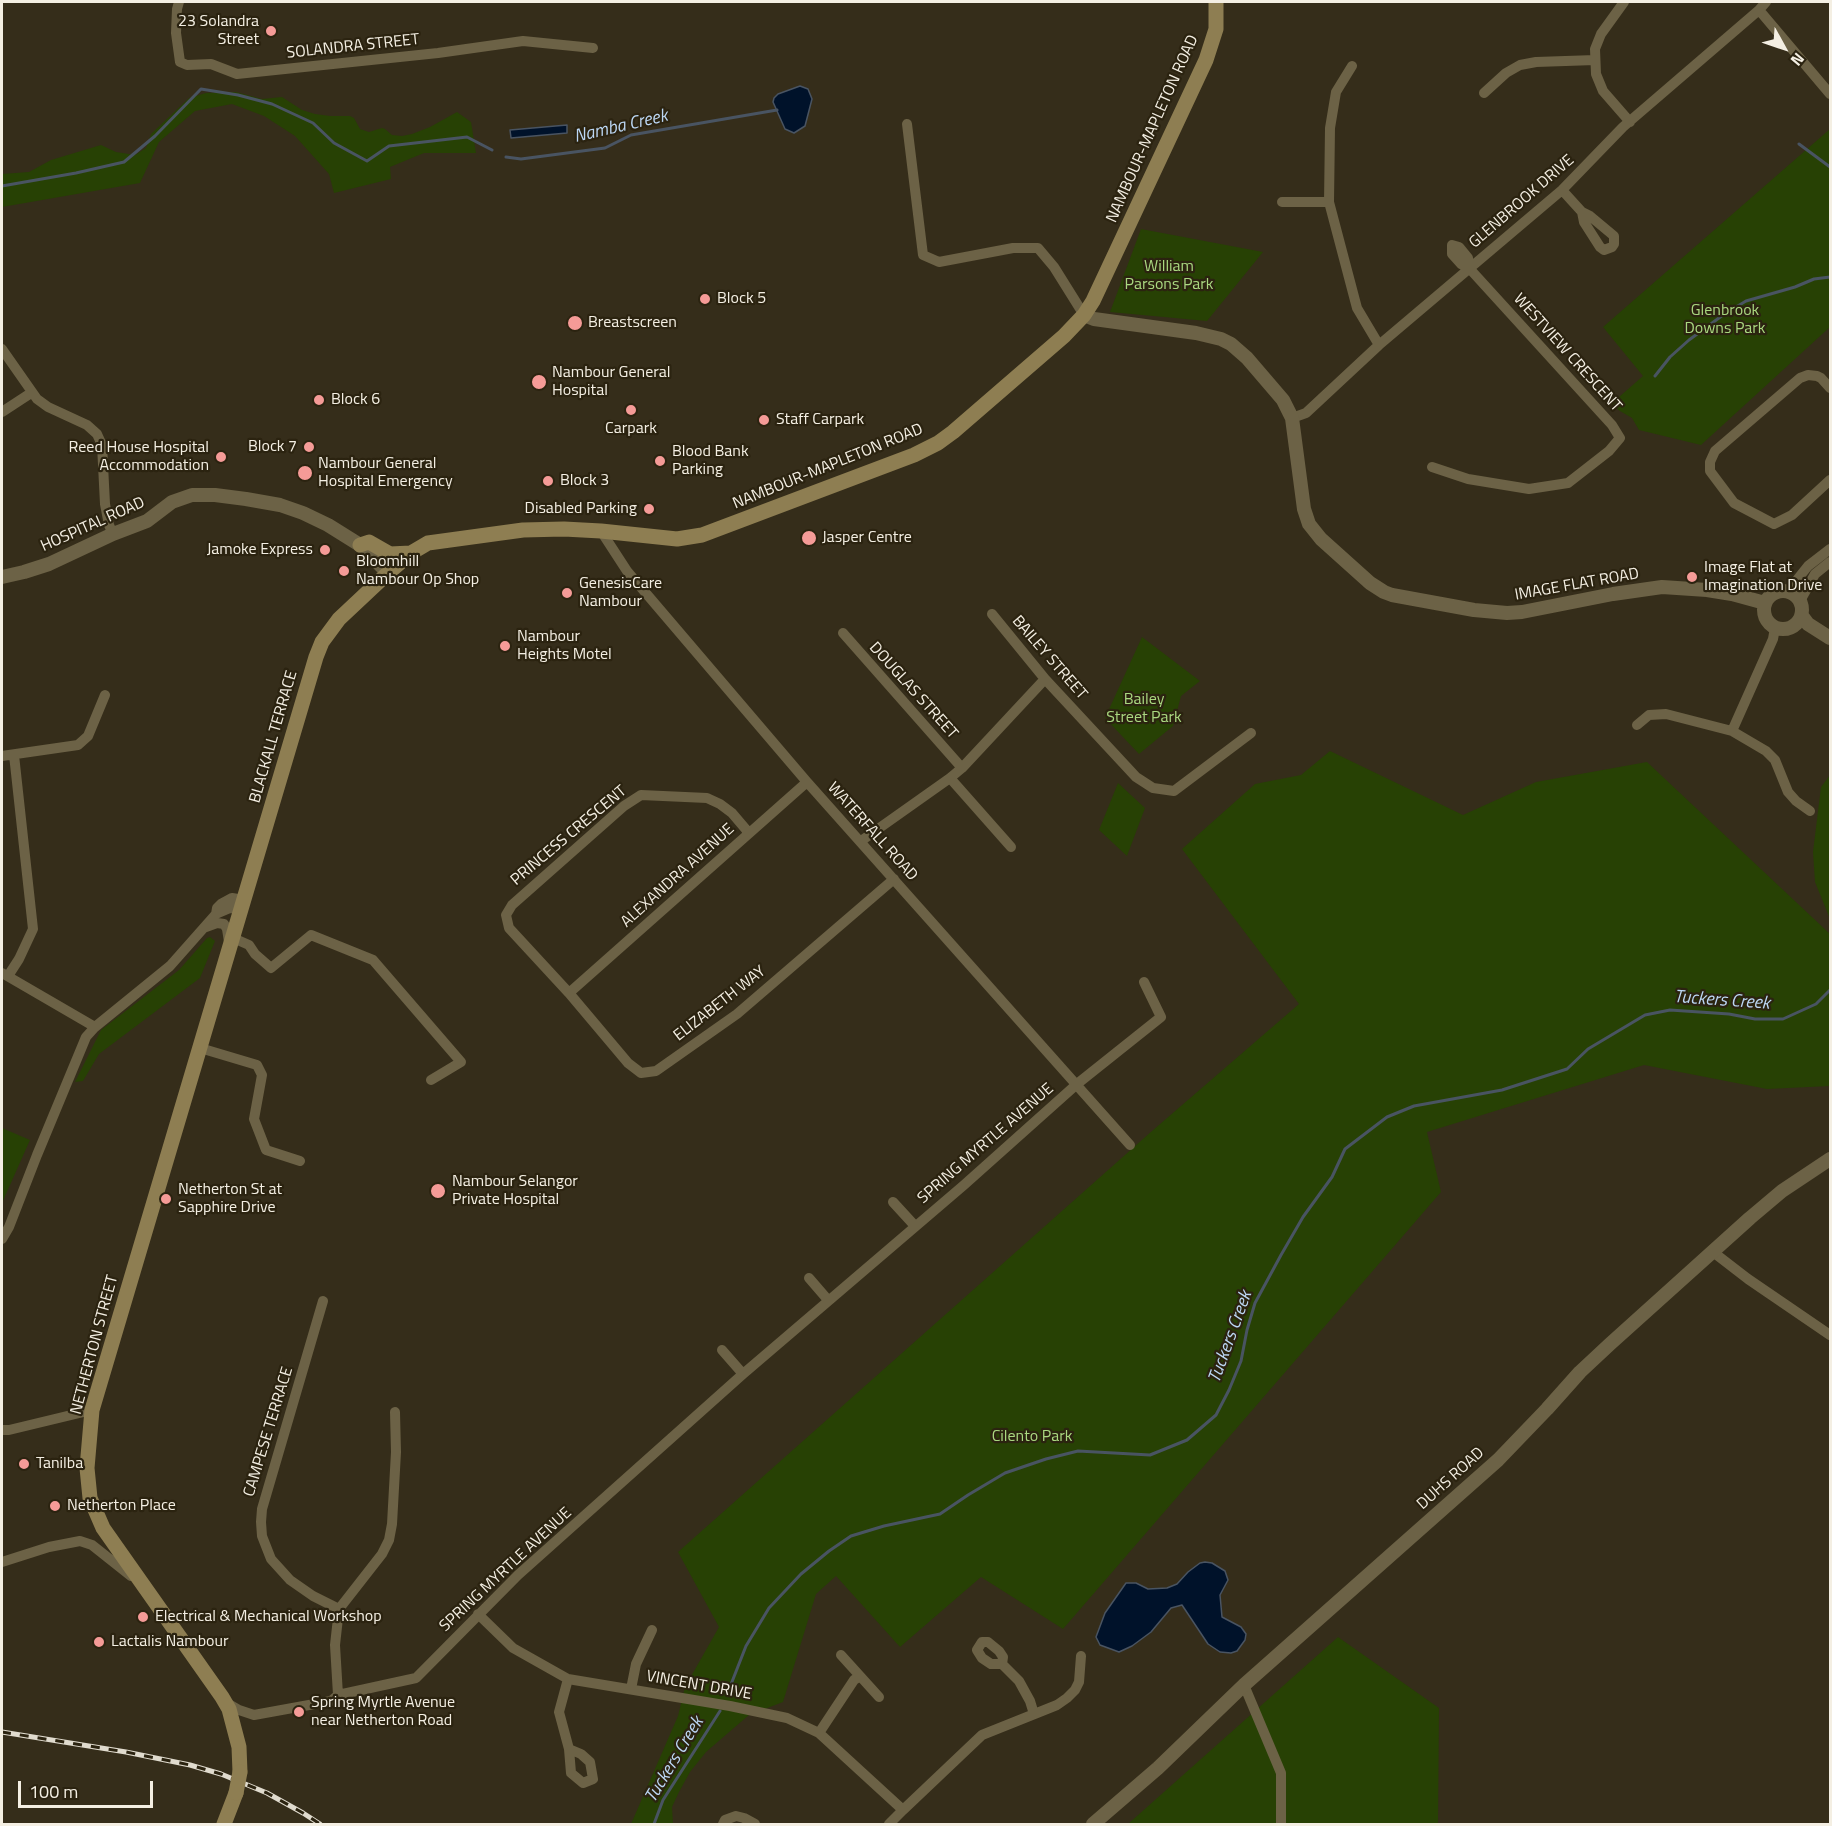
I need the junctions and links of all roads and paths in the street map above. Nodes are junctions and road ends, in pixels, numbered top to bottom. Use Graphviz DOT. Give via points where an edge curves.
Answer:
graph roads {
  1 [pos="179,2"];
  2 [pos="1216,2"];
  3 [pos="1624,2"];
  4 [pos="1766,2"];
  5 [pos="1758,10"];
  6 [pos="593,48"];
  7 [pos="1595,60"];
  8 [pos="1352,66"];
  9 [pos="1484,93"];
  10 [pos="1830,94"];
  11 [pos="1630,122"];
  12 [pos="907,124"];
  13 [pos="1562,190"];
  14 [pos="1282,202"];
  15 [pos="1329,202"];
  16 [pos="1581,212"];
  17 [pos="1469,268"];
  18 [pos="1084,315"];
  19 [pos="1379,345"];
  20 [pos="2,349"];
  21 [pos="1830,388"];
  22 [pos="32,393"];
  23 [pos="2,412"];
  24 [pos="1292,418"];
  25 [pos="1432,467"];
  26 [pos="1830,480"];
  27 [pos="601,531"];
  28 [pos="113,534"];
  29 [pos="360,544"];
  30 [pos="1830,549"];
  31 [pos="411,553"];
  32 [pos="1830,562"];
  33 [pos="388,573"];
  34 [pos="2,577"];
  35 [pos="1788,591"];
  36 [pos="1800,601"];
  37 [pos="1765,603"];
  38 [pos="992,614"];
  39 [pos="1802,616"];
  40 [pos="1775,628"];
  41 [pos="843,633"];
  42 [pos="1830,638"];
  43 [pos="1045,679"];
  44 [pos="105,695"];
  45 [pos="1637,725"];
  46 [pos="1732,731"];
  47 [pos="1251,733"];
  48 [pos="14,755"];
  49 [pos="2,756"];
  50 [pos="962,768"];
  51 [pos="951,778"];
  52 [pos="807,782"];
  53 [pos="1810,811"];
  54 [pos="749,833"];
  55 [pos="861,841"];
  56 [pos="1011,847"];
  57 [pos="894,879"];
  58 [pos="243,904"];
  59 [pos="206,927"];
  60 [pos="232,945"];
  61 [pos="5,974"];
  62 [pos="1144,982"];
  63 [pos="569,993"];
  64 [pos="95,1027"];
  65 [pos="200,1048"];
  66 [pos="431,1080"];
  67 [pos="1077,1084"];
  68 [pos="1130,1145"];
  69 [pos="1830,1159"];
  70 [pos="300,1161"];
  71 [pos="893,1202"];
  72 [pos="915,1226"];
  73 [pos="2,1239"];
  74 [pos="1713,1252"];
  75 [pos="809,1278"];
  76 [pos="828,1300"];
  77 [pos="323,1301"];
  78 [pos="1830,1335"];
  79 [pos="722,1350"];
  80 [pos="743,1374"];
  81 [pos="92,1410"];
  82 [pos="395,1412"];
  83 [pos="2,1430"];
  84 [pos="2,1562"];
  85 [pos="152,1597"];
  86 [pos="339,1609"];
  87 [pos="478,1614"];
  88 [pos="652,1630"];
  89 [pos="841,1655"];
  90 [pos="1081,1656"];
  91 [pos="1002,1664"];
  92 [pos="860,1676"];
  93 [pos="568,1679"];
  94 [pos="1244,1685"];
  95 [pos="630,1689"];
  96 [pos="338,1695"];
  97 [pos="879,1698"];
  98 [pos="224,1700"];
  99 [pos="1034,1714"];
  100 [pos="254,1715"];
  101 [pos="235,1728"];
  102 [pos="819,1733"];
  103 [pos="569,1749"];
  104 [pos="903,1810"];
  105 [pos="224,1824"];
  106 [pos="723,1824"];
  107 [pos="755,1824"];
  108 [pos="890,1824"];
  109 [pos="1093,1824"];
  110 [pos="1281,1824"];
  1 -- 6 [label="street, SOLANDRA STREET" via="176,33 180,62 187,66 211,64 237,74 523,41"];
  2 -- 18 [label="main road, NAMBOUR-MAPLETON ROAD" via="1216,29 1206,60"];
  3 -- 7 [label="street" via="1601,34"];
  4 -- 5 [label="street, GLENBROOK DRIVE"];
  5 -- 10 [label="street"];
  5 -- 11 [label="street, GLENBROOK DRIVE"];
  7 -- 9 [label="street" via="1520,65"];
  7 -- 11 [label="street" via="1603,91"];
  8 -- 15 [label="street" via="1336,92 1330,128"];
  11 -- 13 [label="street, GLENBROOK DRIVE"];
  12 -- 18 [label="street" via="923,255 939,262 1013,248 1038,248"];
  13 -- 16 [label="street"];
  13 -- 17 [label="street, GLENBROOK DRIVE"];
  14 -- 15 [label="street"];
  15 -- 19 [label="street" via="1357,308"];
  17 -- 19 [label="street, GLENBROOK DRIVE"];
  17 -- 25 [label="street, WESTVIEW CRESCENT" via="1620,438 1568,483 1529,489 1468,479"];
  18 -- 24 [label="street, IMAGE FLAT ROAD" via="1221,339 1247,358 1283,400"];
  18 -- 27 [label="main road, NAMBOUR-MAPLETON ROAD" via="952,432 914,455 702,535 677,539"];
  19 -- 24 [label="street, GLENBROOK DRIVE" via="1306,413"];
  20 -- 22 [label="street"];
  21 -- 26 [label="street" via="1817,376 1800,378 1715,451 1710,462 1710,471 1734,503 1774,524 1792,515"];
  22 -- 23 [label="street"];
  22 -- 28 [label="street" via="48,407 98,434 105,504"];
  24 -- 37 [label="street, IMAGE FLAT ROAD" via="1309,524 1384,592 1507,613 1662,587 1707,590"];
  27 -- 31 [label="main road, NAMBOUR-MAPLETON ROAD" via="553,529 488,534 428,543"];
  27 -- 52 [label="street, WATERFALL ROAD" via="627,571"];
  28 -- 29 [label="street, HOSPITAL ROAD" via="147,522 183,497 215,495 291,508"];
  28 -- 34 [label="street, HOSPITAL ROAD" via="49,564"];
  29 -- 31 [label="main road" via="369,542 390,554"];
  29 -- 33 [label="street, HOSPITAL ROAD"];
  30 -- 35 [label="street" via="1808,566"];
  31 -- 33 [label="main road, NAMBOUR-MAPLETON ROAD"];
  32 -- 36 [label="street" via="1815,574"];
  33 -- 58 [label="main road, BLACKALL TERRACE" via="339,619 320,648"];
  35 -- 36 [label="street"];
  35 -- 37 [label="street" via="1774,593"];
  36 -- 39 [label="street"];
  37 -- 40 [label="street" via="1764,615"];
  38 -- 43 [label="street, BAILEY STREET"];
  39 -- 40 [label="street" via="1794,626"];
  39 -- 42 [label="street"];
  40 -- 46 [label="street"];
  41 -- 50 [label="street, DOUGLAS STREET"];
  43 -- 47 [label="street, BAILEY STREET" via="1136,777 1153,788 1174,791"];
  43 -- 50 [label="street"];
  44 -- 48 [label="street" via="88,736 78,745"];
  45 -- 46 [label="street" via="1649,716 1666,714"];
  46 -- 53 [label="street" via="1775,760 1788,792"];
  48 -- 49 [label="street"];
  48 -- 61 [label="street" via="33,928 19,959"];
  50 -- 51 [label="street"];
  51 -- 55 [label="street"];
  51 -- 56 [label="street"];
  52 -- 54 [label="street, ALEXANDRA AVENUE"];
  52 -- 55 [label="street, WATERFALL ROAD"];
  54 -- 63 [label="street, ALEXANDRA AVENUE"];
  54 -- 63 [label="street, PRINCESS CRESCENT" via="732,813 707,798 640,795 512,905 506,915 509,927"];
  55 -- 57 [label="street, WATERFALL ROAD"];
  57 -- 63 [label="street, ELIZABETH WAY" via="737,1014 656,1071 641,1073 628,1063"];
  57 -- 67 [label="street, WATERFALL ROAD"];
  58 -- 59 [label="street" via="216,914"];
  58 -- 60 [label="main road, NETHERTON STREET"];
  59 -- 60 [label="street" via="217,923 226,926"];
  59 -- 64 [label="street" via="164,971"];
  60 -- 65 [label="main road, NETHERTON STREET"];
  60 -- 66 [label="street" via="249,945 271,968 310,935 373,960 461,1062"];
  61 -- 64 [label="street"];
  62 -- 67 [label="street, SPRING MYRTLE AVENUE" via="1161,1017"];
  64 -- 73 [label="street" via="86,1037"];
  65 -- 70 [label="street" via="256,1065 262,1075 254,1119 266,1150"];
  65 -- 81 [label="main road, NETHERTON STREET"];
  67 -- 68 [label="street, WATERFALL ROAD"];
  67 -- 72 [label="street, SPRING MYRTLE AVENUE"];
  69 -- 74 [label="street, DUHS ROAD" via="1782,1191"];
  71 -- 72 [label="street, SPRING MYRTLE AVENUE"];
  72 -- 76 [label="street, SPRING MYRTLE AVENUE"];
  74 -- 78 [label="street"];
  74 -- 94 [label="street, DUHS ROAD" via="1580,1372 1498,1460"];
  75 -- 76 [label="street"];
  76 -- 80 [label="street, SPRING MYRTLE AVENUE"];
  77 -- 86 [label="street, CAMPESE TERRACE" via="261,1509 261,1522 262,1536 277,1566 312,1596"];
  79 -- 80 [label="street"];
  80 -- 87 [label="street, SPRING MYRTLE AVENUE"];
  81 -- 83 [label="street"];
  81 -- 85 [label="main road, NETHERTON STREET" via="87,1468 90,1498 109,1538"];
  82 -- 86 [label="street" via="389,1540"];
  84 -- 85 [label="street" via="80,1541 92,1545"];
  85 -- 98 [label="main road, NETHERTON STREET"];
  86 -- 96 [label="street" via="335,1645"];
  87 -- 93 [label="street, VINCENT DRIVE" via="513,1648"];
  87 -- 96 [label="street, SPRING MYRTLE AVENUE" via="416,1678"];
  88 -- 95 [label="street" via="636,1664"];
  89 -- 92 [label="street"];
  90 -- 99 [label="street" via="1075,1690"];
  91 -- 99 [label="street" via="1019,1681"];
  92 -- 97 [label="street"];
  92 -- 102 [label="street"];
  93 -- 95 [label="street, VINCENT DRIVE"];
  93 -- 103 [label="street" via="559,1712"];
  94 -- 109 [label="street, DUHS ROAD"];
  94 -- 110 [label="street" via="1281,1773"];
  95 -- 102 [label="street, VINCENT DRIVE" via="787,1718"];
  96 -- 100 [label="street, SPRING MYRTLE AVENUE" via="331,1701"];
  98 -- 100 [label="street"];
  98 -- 101 [label="main road, NETHERTON STREET"];
  99 -- 104 [label="street" via="982,1735"];
  100 -- 101 [label="street, SPRING MYRTLE AVENUE"];
  101 -- 105 [label="main road, NETHERTON STREET, bridge" via="240,1772"];
  102 -- 104 [label="street, VINCENT DRIVE"];
  104 -- 108 [label="street"];
  106 -- 107 [label="street" via="736,1816"];
}
